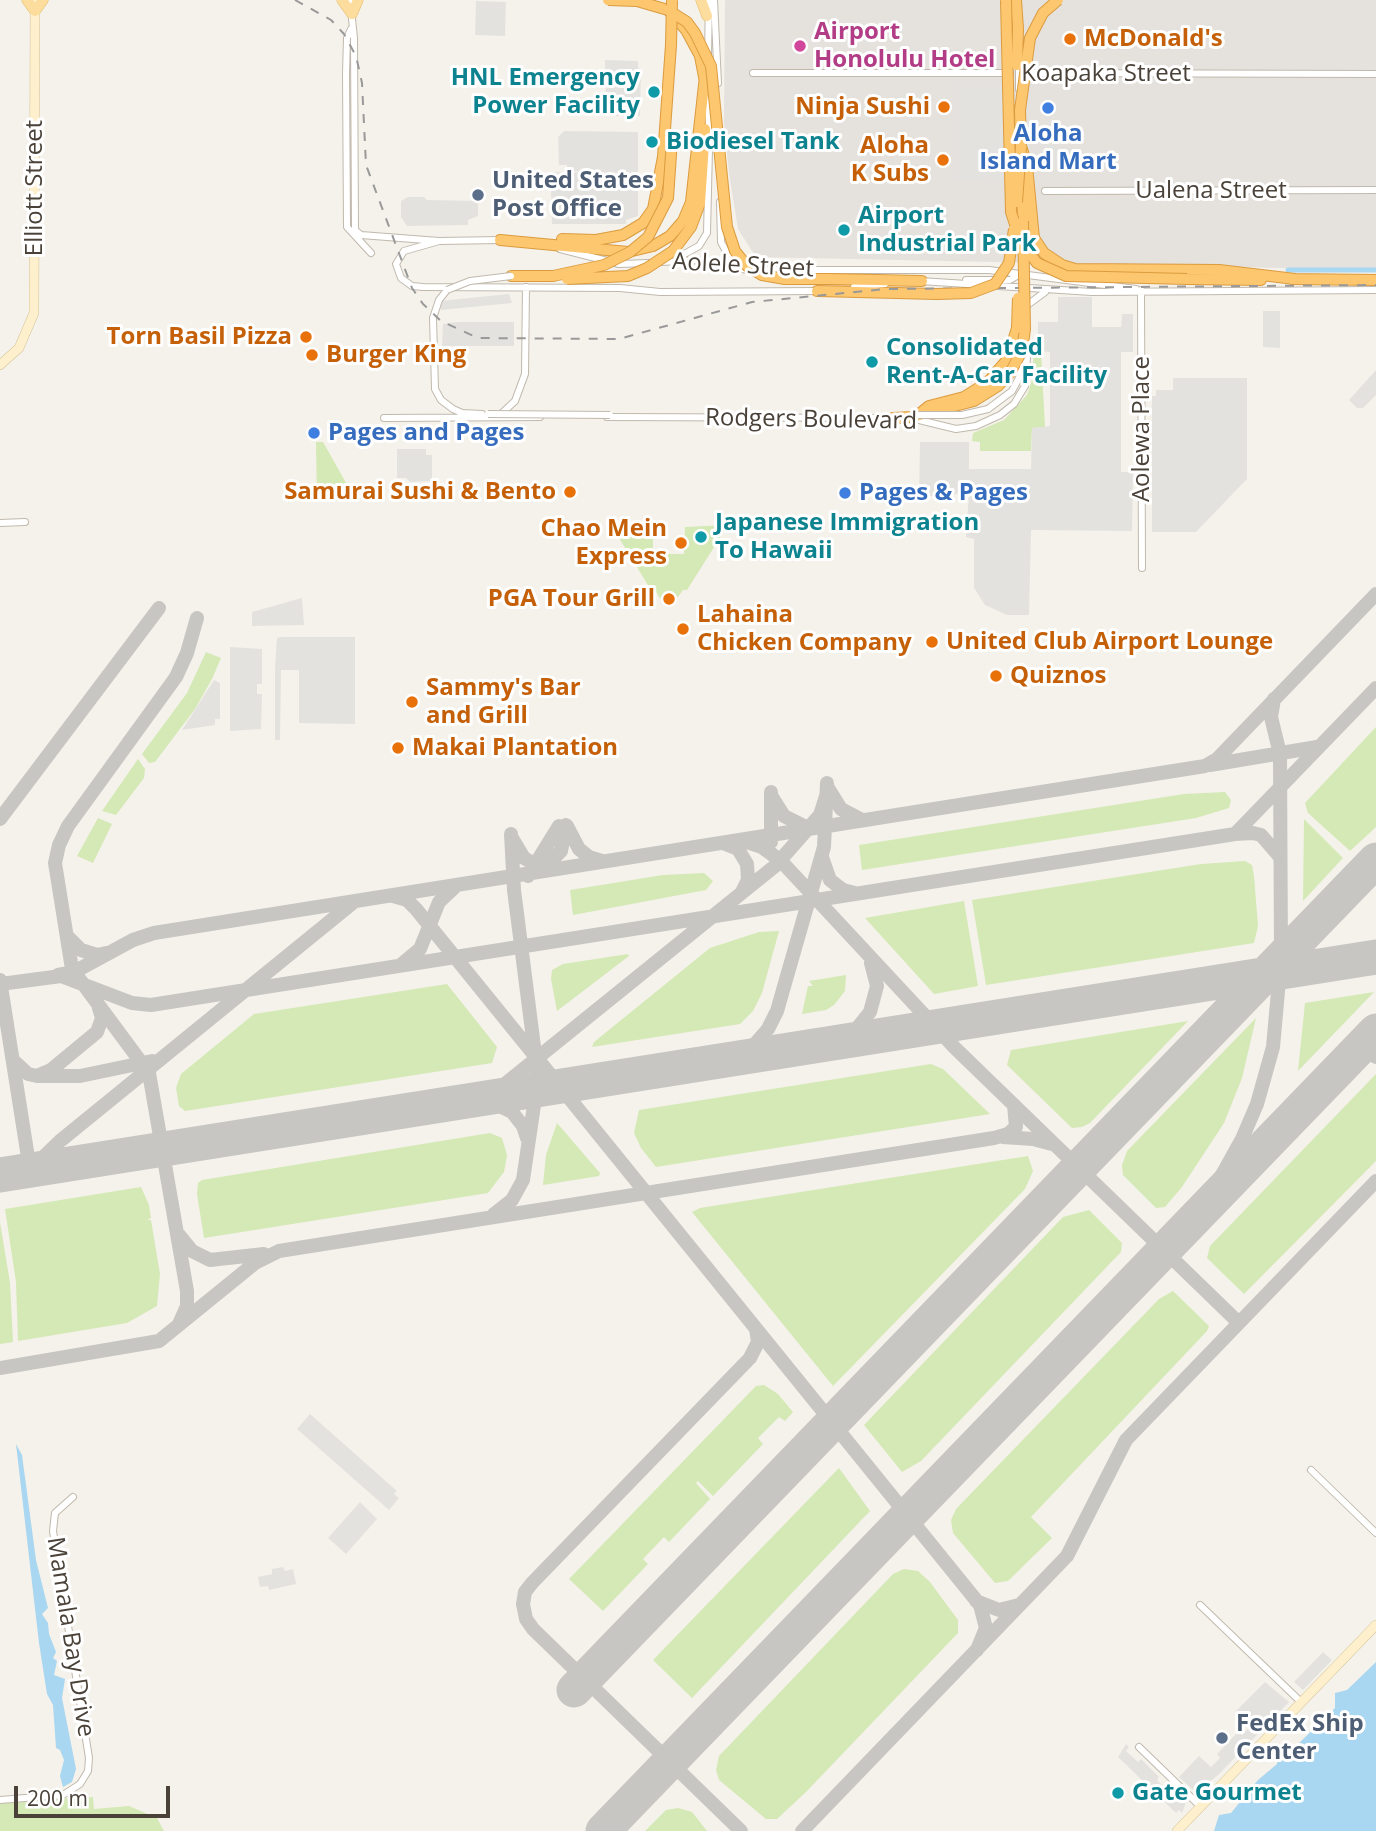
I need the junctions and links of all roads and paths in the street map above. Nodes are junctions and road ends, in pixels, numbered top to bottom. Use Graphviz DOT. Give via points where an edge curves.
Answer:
graph roads {
  1 [pos="27,0"];
  2 [pos="43,0"];
  3 [pos="342,0"];
  4 [pos="350,0"];
  5 [pos="358,0"];
  6 [pos="615,0"];
  7 [pos="701,0"];
  8 [pos="720,0"];
  9 [pos="1006,0"];
  10 [pos="1019,0"];
  11 [pos="1058,0"];
  12 [pos="713,3"];
  13 [pos="608,4"];
  14 [pos="35,5"];
  15 [pos="670,5"];
  16 [pos="352,14"];
  17 [pos="707,16"];
  18 [pos="671,45"];
  19 [pos="752,73"];
  20 [pos="1018,73"];
  21 [pos="1376,74"];
  22 [pos="705,76"];
  23 [pos="350,97"];
  24 [pos="1020,110"];
  25 [pos="1021,148"];
  26 [pos="1376,190"];
  27 [pos="1045,191"];
  28 [pos="347,208"];
  29 [pos="354,212"];
  30 [pos="1021,221"];
  31 [pos="500,240"];
  32 [pos="439,241"];
  33 [pos="371,253"];
  34 [pos="668,261"];
  35 [pos="747,270"];
  36 [pos="780,270"];
  37 [pos="989,270"];
  38 [pos="1022,273"];
  39 [pos="1187,274"];
  40 [pos="511,276"];
  41 [pos="553,276"];
  42 [pos="1376,280"];
  43 [pos="922,281"];
  44 [pos="957,281"];
  45 [pos="526,287"];
  46 [pos="1022,290"];
  47 [pos="1142,290"];
  48 [pos="1376,290"];
  49 [pos="817,291"];
  50 [pos="1047,291"];
  51 [pos="759,292"];
  52 [pos="1022,315"];
  53 [pos="1022,348"];
  54 [pos="0,365"];
  55 [pos="918,415"];
  56 [pos="495,417"];
  57 [pos="384,418"];
  58 [pos="894,418"];
  59 [pos="24,522"];
  60 [pos="0,523"];
  61 [pos="1142,568"];
  62 [pos="1311,1470"];
  63 [pos="73,1497"];
  64 [pos="1376,1533"];
  65 [pos="1200,1605"];
  66 [pos="1376,1625"];
  67 [pos="1376,1633"];
  68 [pos="1303,1704"];
  69 [pos="1139,1747"];
  70 [pos="0,1800"];
  71 [pos="1203,1808"];
  72 [pos="1177,1831"];
  73 [pos="1185,1831"];
  1 -- 14 [label="main road"];
  2 -- 14 [label="main road"];
  3 -- 16 [label="main road"];
  4 -- 16 [label="street"];
  5 -- 16 [label="main road"];
  6 -- 13 [label="main road"];
  7 -- 17 [label="main road"];
  8 -- 12 [label="street"];
  9 -- 39 [label="highway, bridge" via="1011,212 1026,251 1044,267 1071,278"];
  10 -- 20 [label="street, Rodgers Boulevard"];
  10 -- 24 [label="highway, bridge"];
  11 -- 24 [label="highway, bridge" via="1043,13 1030,38"];
  12 -- 17 [label="street"];
  12 -- 35 [label="street" via="720,236 728,255"];
  13 -- 15 [label="highway, bridge"];
  14 -- 54 [label="street, Elliott Street" via="34,313 19,348"];
  15 -- 18 [label="highway, bridge"];
  15 -- 22 [label="highway, bridge" via="695,44"];
  15 -- 43 [label="highway, bridge" via="695,33 711,66 727,227 735,251 747,266 762,275 785,279"];
  16 -- 23 [label="street"];
  17 -- 34 [label="street" via="708,230 699,246"];
  18 -- 31 [label="highway" via="661,181 648,216 632,231 605,239"];
  18 -- 41 [label="highway, bridge" via="671,179 661,217 648,237 616,260 591,270"];
  19 -- 20 [label="street, Koapaka Street"];
  20 -- 21 [label="street, Koapaka Street"];
  20 -- 30 [label="street, Rodgers Boulevard"];
  22 -- 31 [label="highway" via="691,202 676,229 653,246 628,252"];
  22 -- 41 [label="highway, bridge" via="703,193 695,220 680,243 659,262 628,276 603,280"];
  23 -- 28 [label="street"];
  23 -- 29 [label="street"];
  24 -- 25 [label="highway"];
  25 -- 30 [label="highway, bridge"];
  25 -- 39 [label="highway" via="1027,166 1032,232 1055,262 1075,269"];
  25 -- 49 [label="highway, bridge" via="1011,257 995,284 984,290 937,294"];
  26 -- 27 [label="street, Ualena Street"];
  28 -- 29 [label="street"];
  28 -- 33 [label="street" via="347,227"];
  29 -- 32 [label="street, Aolele Street" via="354,226 361,235"];
  30 -- 37 [label="street" via="1007,257"];
  30 -- 38 [label="street, Rodgers Boulevard"];
  30 -- 55 [label="highway, bridge" via="1017,328 1007,360 981,388 929,406"];
  30 -- 58 [label="highway, bridge" via="1023,344 1016,364 998,386 961,405"];
  31 -- 32 [label="street, Aolele Street"];
  31 -- 34 [label="street, Aolele Street" via="620,264"];
  32 -- 45 [label="street, Aolele Street" via="404,251 396,264 401,278 415,287"];
  34 -- 35 [label="street, Aolele Street" via="702,260"];
  35 -- 36 [label="street, Aolele Street"];
  36 -- 37 [label="street, Aolele Street"];
  36 -- 51 [label="street" via="774,284"];
  37 -- 38 [label="street, Aolele Street"];
  38 -- 44 [label="street" via="1010,280"];
  38 -- 46 [label="street, Rodgers Boulevard"];
  38 -- 47 [label="street, Aolele Street"];
  39 -- 42 [label="highway"];
  40 -- 41 [label="highway"];
  40 -- 55 [label="street, bridge" via="459,284 447,290 435,307 435,388 441,400 462,413"];
  43 -- 44 [label="street, Aolele Street"];
  43 -- 49 [label="street, Aolele Street"];
  44 -- 46 [label="street, Aolele Street"];
  45 -- 51 [label="street, Aolele Street"];
  45 -- 56 [label="street" via="526,364 518,396"];
  46 -- 50 [label="street, Aolele Street"];
  46 -- 52 [label="street, Rodgers Boulevard"];
  47 -- 48 [label="street, Aolele Street"];
  47 -- 50 [label="street, Aolele Street"];
  47 -- 61 [label="street, Aolewa Place"];
  49 -- 51 [label="street, Aolele Street"];
  50 -- 52 [label="street" via="1034,297"];
  52 -- 53 [label="street, Rodgers Boulevard"];
  53 -- 55 [label="street, bridge" via="1017,384 1006,398 988,409 962,415"];
  53 -- 58 [label="street, Rodgers Boulevard" via="1027,359 1025,386 1014,404 993,419 956,429"];
  56 -- 57 [label="street, Rodgers Boulevard"];
  56 -- 58 [label="street, Rodgers Boulevard"];
  59 -- 60 [label="street"];
  62 -- 64 [label="street"];
  63 -- 70 [label="street, Mamala Bay Drive" via="58,1509 53,1531 88,1771 80,1784 63,1795"];
  65 -- 68 [label="street"];
  66 -- 68 [label="street"];
  67 -- 68 [label="street"];
  68 -- 71 [label="street"];
  69 -- 71 [label="street"];
  71 -- 72 [label="street"];
  71 -- 73 [label="street"];
}
